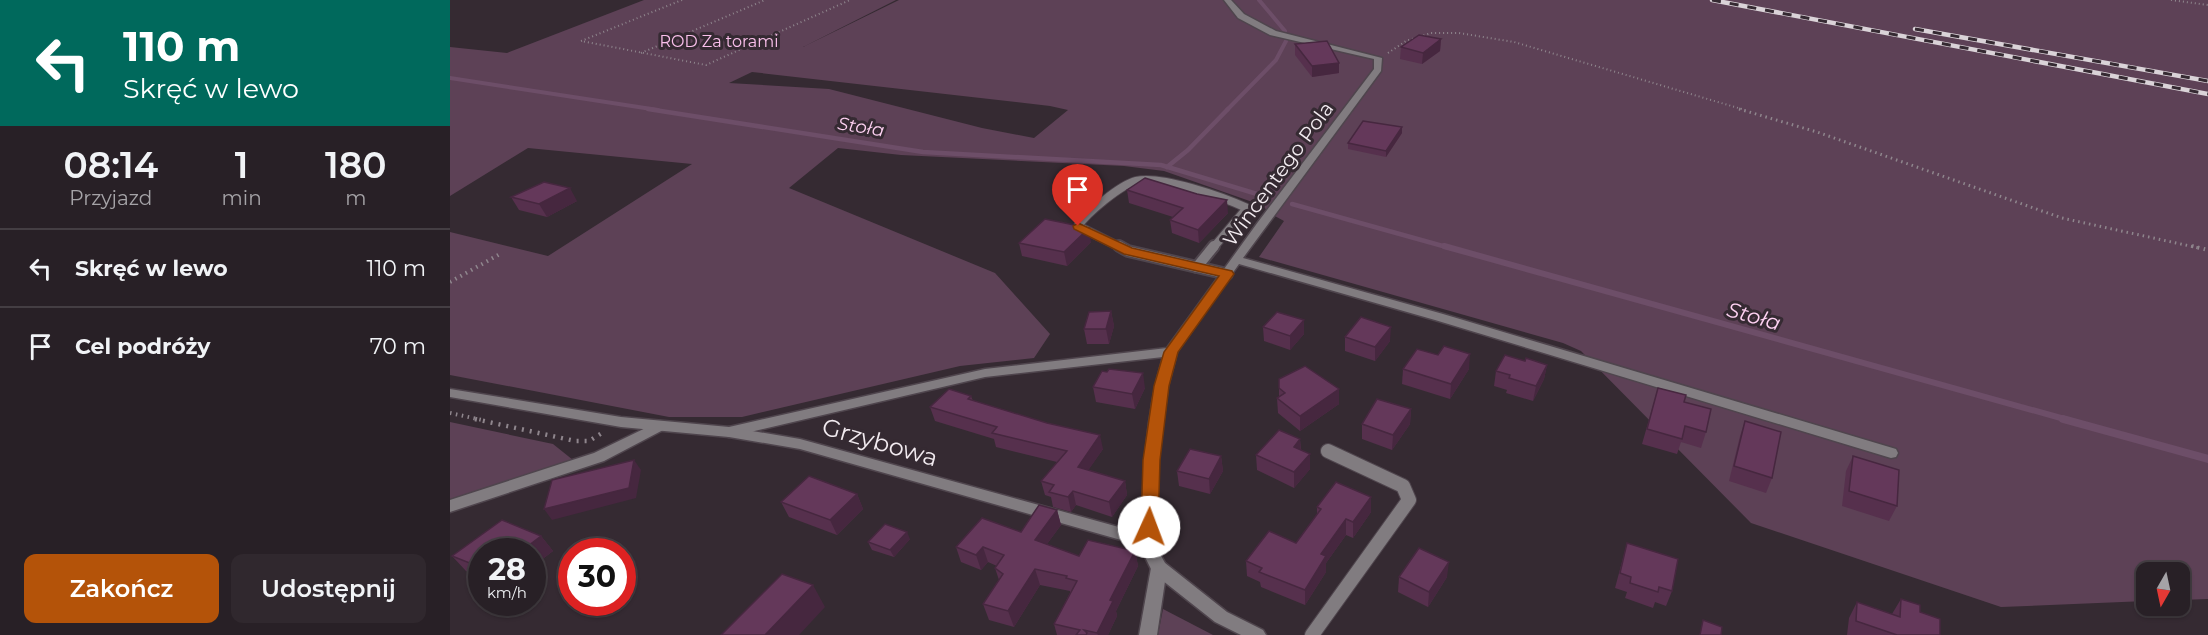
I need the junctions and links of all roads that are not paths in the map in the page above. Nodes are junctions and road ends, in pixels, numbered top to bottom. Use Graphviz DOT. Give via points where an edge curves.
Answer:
graph roads {
  1 [pos="1227,0"];
  2 [pos="1238,260"];
  3 [pos="1197,267"];
  4 [pos="1227,274"];
  5 [pos="1171,352"];
  6 [pos="450,393"];
  7 [pos="660,426"];
  8 [pos="729,432"];
  9 [pos="1328,451"];
  10 [pos="1891,453"];
  11 [pos="450,506"];
  12 [pos="1149,549"];
  13 [pos="1159,568"];
  14 [pos="1148,635"];
  15 [pos="1257,635"];
  16 [pos="1312,635"];
  1 -- 2 [label="street, Wincentego Pola" via="1242,16 1273,33 1378,58 1378,69"];
  2 -- 4 [label="street, Wincentego Pola"];
  2 -- 10 [label="street"];
  3 -- 3 [label="lane" via="1128,251 1078,226 1135,181 1194,189 1247,208"];
  3 -- 4 [label="lane"];
  4 -- 5 [label="street, Wincentego Pola"];
  5 -- 8 [label="street" via="985,373"];
  5 -- 12 [label="street, Wincentego Pola" via="1161,386 1151,460"];
  6 -- 7 [label="street, Grzybowa"];
  7 -- 8 [label="street, Grzybowa"];
  7 -- 11 [label="street" via="598,457"];
  8 -- 12 [label="street, Grzybowa" via="800,444 1126,535"];
  9 -- 16 [label="lane" via="1403,486 1409,500"];
  12 -- 13 [label="street"];
  13 -- 14 [label="street"];
  13 -- 15 [label="street" via="1221,617"];
}
